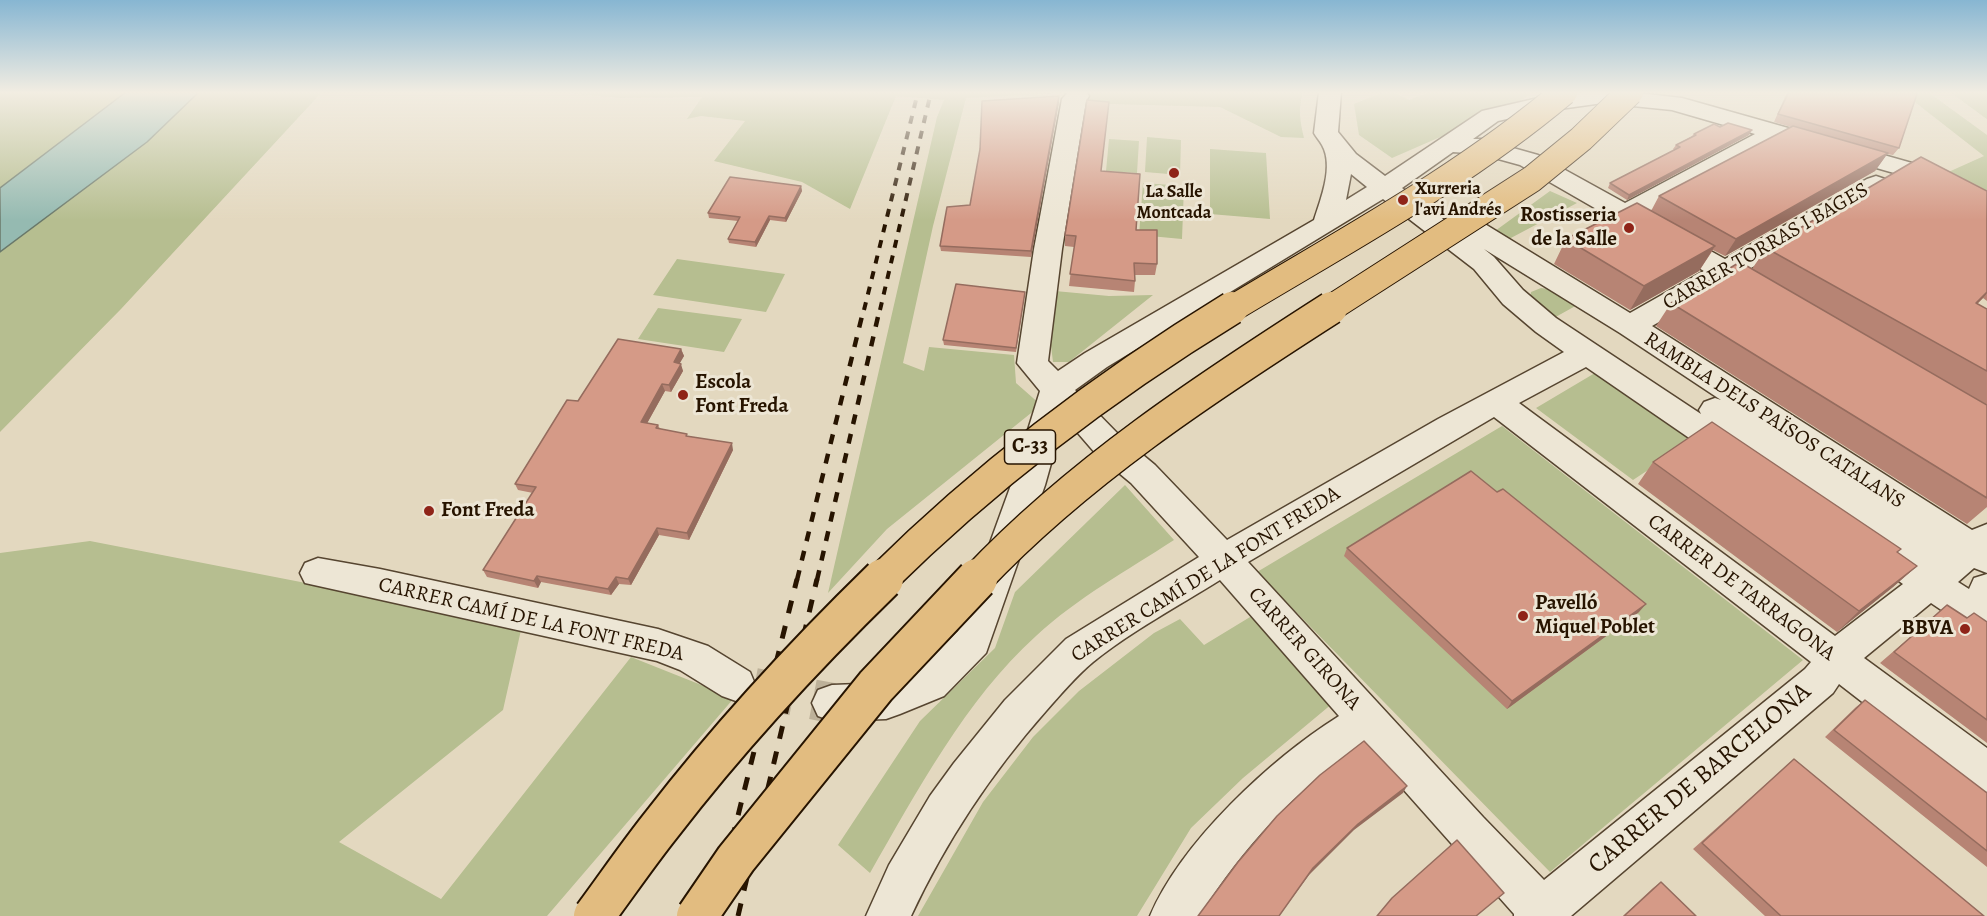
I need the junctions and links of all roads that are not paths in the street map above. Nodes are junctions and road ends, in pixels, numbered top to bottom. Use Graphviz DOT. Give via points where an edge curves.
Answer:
graph roads {
  1 [pos="1068,135"];
  2 [pos="1327,135"];
  3 [pos="1348,135"];
  4 [pos="1462,135"];
  5 [pos="1510,135"];
  6 [pos="1585,135"];
  7 [pos="1778,135"];
  8 [pos="1785,135"];
  9 [pos="1335,146"];
  10 [pos="1444,147"];
  11 [pos="1903,168"];
  12 [pos="1337,175"];
  13 [pos="1384,176"];
  14 [pos="1987,211"];
  15 [pos="1625,214"];
  16 [pos="1327,221"];
  17 [pos="1724,270"];
  18 [pos="1561,284"];
  19 [pos="1513,297"];
  20 [pos="1791,309"];
  21 [pos="1570,315"];
  22 [pos="1630,326"];
  23 [pos="1587,353"];
  24 [pos="1056,387"];
  25 [pos="1496,402"];
  26 [pos="1982,548"];
  27 [pos="1224,560"];
  28 [pos="1934,571"];
  29 [pos="318,573"];
  30 [pos="1984,598"];
  31 [pos="1835,659"];
  32 [pos="736,684"];
  33 [pos="832,703"];
  34 [pos="1367,720"];
  35 [pos="1987,773"];
  36 [pos="1541,914"];
  37 [pos="594,916"];
  38 [pos="697,916"];
  39 [pos="888,916"];
  40 [pos="1173,916"];
  1 -- 24 [label="street, CARRER GIRONA" via="1032,363"];
  2 -- 9 [label="street"];
  3 -- 13 [label="street, RAMBLA DELS PAÏSOS CATALANS"];
  4 -- 10 [label="street"];
  5 -- 37 [label="highway, C-33, bridge" via="1383,221 1160,354 1029,448 949,516 882,578 741,728"];
  6 -- 38 [label="highway, bridge" via="1532,179 1213,384 1083,483 1002,553 868,696 736,859"];
  7 -- 15 [label="street" via="1767,137"];
  8 -- 11 [label="street"];
  9 -- 12 [label="street" via="1339,155"];
  9 -- 13 [label="street, RAMBLA DELS PAÏSOS CATALANS" via="1347,159"];
  10 -- 13 [label="street"];
  10 -- 15 [label="street" via="1481,146 1529,160"];
  11 -- 14 [label="street"];
  11 -- 17 [label="street, CARRER TORRAS I BAGES"];
  12 -- 13 [label="street"];
  12 -- 16 [label="street"];
  13 -- 16 [label="street"];
  13 -- 18 [label="street, RAMBLA DELS PAÏSOS CATALANS"];
  13 -- 19 [label="street, RAMBLA DELS PAÏSOS CATALANS" via="1484,263"];
  15 -- 17 [label="street"];
  16 -- 24 [label="street"];
  17 -- 20 [label="street"];
  17 -- 22 [label="street, CARRER TORRAS I BAGES"];
  18 -- 19 [label="street, RAMBLA DELS PAÏSOS CATALANS" via="1525,282"];
  18 -- 22 [label="street, RAMBLA DELS PAÏSOS CATALANS"];
  19 -- 23 [label="street, RAMBLA DELS PAÏSOS CATALANS"];
  21 -- 28 [label="street, RAMBLA DELS PAÏSOS CATALANS"];
  22 -- 26 [label="street, RAMBLA DELS PAÏSOS CATALANS"];
  23 -- 25 [label="street, CARRER CAMÍ DE LA FONT FREDA"];
  23 -- 28 [label="street, RAMBLA DELS PAÏSOS CATALANS"];
  24 -- 27 [label="street, CARRER GIRONA" via="1108,445 1143,474"];
  24 -- 33 [label="street" via="1029,485 973,640 930,684 886,701"];
  25 -- 27 [label="street, CARRER CAMÍ DE LA FONT FREDA"];
  25 -- 31 [label="street, CARRER DE TARRAGONA"];
  26 -- 28 [label="street, CARRER DE BARCELONA"];
  27 -- 34 [label="street, CARRER GIRONA"];
  27 -- 39 [label="street, CARRER CAMÍ DE LA FONT FREDA" via="1076,653 1022,710 938,821 905,876"];
  28 -- 30 [label="street, RAMBLA DELS PAÏSOS CATALANS"];
  28 -- 31 [label="street, CARRER DE BARCELONA"];
  29 -- 32 [label="street, CARRER CAMÍ DE LA FONT FREDA" via="658,645 694,658"];
  31 -- 35 [label="street, CARRER DE TARRAGONA"];
  31 -- 36 [label="street, CARRER DE BARCELONA" via="1819,681"];
  34 -- 36 [label="street, CARRER GIRONA" via="1513,878"];
  34 -- 40 [label="street" via="1331,743 1269,793 1205,867"];
}
